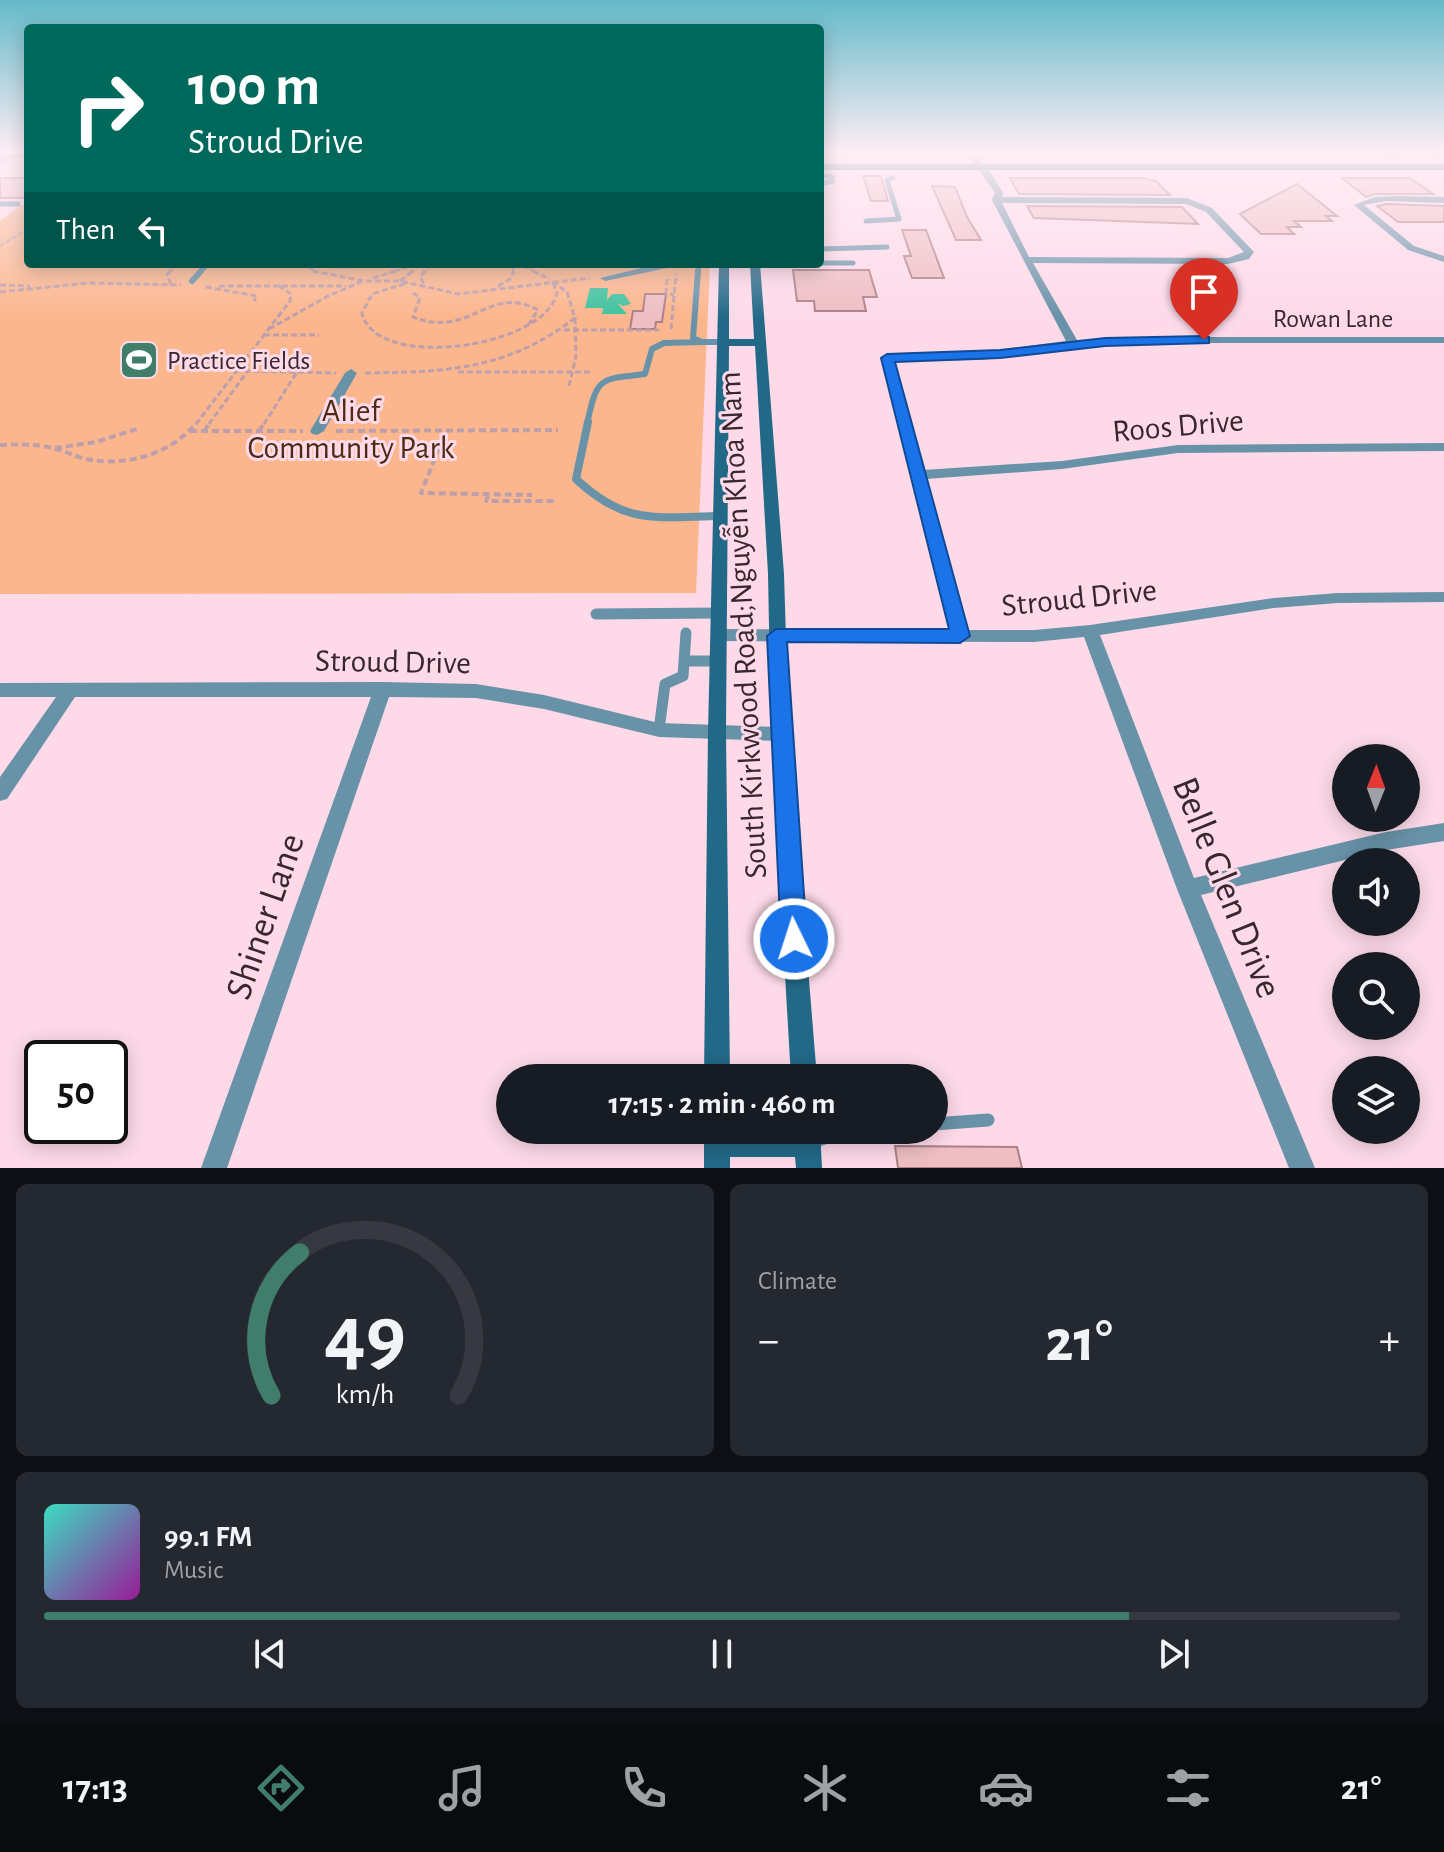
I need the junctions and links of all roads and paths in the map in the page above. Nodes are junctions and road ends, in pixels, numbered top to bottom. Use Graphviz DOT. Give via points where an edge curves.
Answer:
graph roads {
  1 [pos="896,209"];
  2 [pos="1000,209"];
  3 [pos="1206,209"];
  4 [pos="1362,209"];
  5 [pos="866,221"];
  6 [pos="24,231"];
  7 [pos="0,246"];
  8 [pos="887,247"];
  9 [pos="824,249"];
  10 [pos="1444,259"];
  11 [pos="1026,260"];
  12 [pos="824,263"];
  13 [pos="853,263"];
  14 [pos="173,268"];
  15 [pos="204,268"];
  16 [pos="310,268"];
  17 [pos="405,268"];
  18 [pos="412,268"];
  19 [pos="429,268"];
  20 [pos="514,268"];
  21 [pos="526,268"];
  22 [pos="656,268"];
  23 [pos="677,268"];
  24 [pos="699,268"];
  25 [pos="724,268"];
  26 [pos="755,268"];
  27 [pos="605,278"];
  28 [pos="676,279"];
  29 [pos="192,281"];
  30 [pos="364,281"];
  31 [pos="400,281"];
  32 [pos="552,281"];
  33 [pos="407,283"];
  34 [pos="171,284"];
  35 [pos="0,285"];
  36 [pos="183,285"];
  37 [pos="425,285"];
  38 [pos="43,286"];
  39 [pos="279,286"];
  40 [pos="350,286"];
  41 [pos="495,288"];
  42 [pos="0,292"];
  43 [pos="413,293"];
  44 [pos="458,294"];
  45 [pos="674,295"];
  46 [pos="454,298"];
  47 [pos="255,299"];
  48 [pos="575,318"];
  49 [pos="528,326"];
  50 [pos="562,330"];
  51 [pos="577,330"];
  52 [pos="671,330"];
  53 [pos="266,333"];
  54 [pos="319,335"];
  55 [pos="1444,340"];
  56 [pos="702,342"];
  57 [pos="723,342"];
  58 [pos="670,343"];
  59 [pos="761,343"];
  60 [pos="1073,344"];
  61 [pos="310,352"];
  62 [pos="235,371"];
  63 [pos="432,371"];
  64 [pos="247,372"];
  65 [pos="295,372"];
  66 [pos="486,372"];
  67 [pos="573,372"];
  68 [pos="598,372"];
  69 [pos="351,373"];
  70 [pos="484,378"];
  71 [pos="569,386"];
  72 [pos="376,424"];
  73 [pos="470,424"];
  74 [pos="137,429"];
  75 [pos="468,430"];
  76 [pos="558,430"];
  77 [pos="190,431"];
  78 [pos="204,431"];
  79 [pos="259,431"];
  80 [pos="317,431"];
  81 [pos="373,431"];
  82 [pos="443,438"];
  83 [pos="0,445"];
  84 [pos="1444,447"];
  85 [pos="53,448"];
  86 [pos="918,475"];
  87 [pos="532,495"];
  88 [pos="488,496"];
  89 [pos="556,501"];
  90 [pos="720,516"];
  91 [pos="1444,597"];
  92 [pos="596,614"];
  93 [pos="719,624"];
  94 [pos="1090,631"];
  95 [pos="686,633"];
  96 [pos="776,636"];
  97 [pos="960,636"];
  98 [pos="684,661"];
  99 [pos="719,661"];
  100 [pos="383,689"];
  101 [pos="0,690"];
  102 [pos="70,690"];
  103 [pos="659,730"];
  104 [pos="717,732"];
  105 [pos="780,734"];
  106 [pos="0,793"];
  107 [pos="1444,832"];
  108 [pos="1188,889"];
  109 [pos="717,1064"];
  110 [pos="803,1064"];
  111 [pos="988,1120"];
  112 [pos="948,1123"];
  113 [pos="717,1147"];
  114 [pos="808,1147"];
  115 [pos="214,1168"];
  116 [pos="1302,1168"];
  1 -- 5 [label="lane" via="899,219"];
  2 -- 11 [label="street"];
  3 -- 11 [label="street" via="1249,255 1228,261"];
  4 -- 10 [label="street" via="1411,248"];
  6 -- 7 [label="path"];
  8 -- 9 [label="lane"];
  11 -- 60 [label="street"];
  12 -- 13 [label="lane"];
  14 -- 34 [label="path" via="167,275"];
  15 -- 29 [label="lane"];
  16 -- 30 [label="path" via="326,276"];
  17 -- 30 [label="path"];
  18 -- 31 [label="path"];
  19 -- 37 [label="path" via="420,277"];
  20 -- 41 [label="path" via="510,279"];
  21 -- 32 [label="path"];
  22 -- 27 [label="street"];
  23 -- 28 [label="path"];
  24 -- 56 [label="lane" via="693,338"];
  25 -- 57 [label="main road, South Kirkwood Road;Nguyễn Khoa Nam"];
  26 -- 59 [label="main road, South Kirkwood Road;Nguyễn Khoa Nam"];
  27 -- 32 [label="path"];
  28 -- 45 [label="path"];
  28 -- 45 [label="path" via="667,279 666,293"];
  30 -- 31 [label="path"];
  30 -- 40 [label="path"];
  31 -- 33 [label="path"];
  32 -- 41 [label="path"];
  32 -- 48 [label="path" via="567,292"];
  32 -- 49 [label="path" via="556,301"];
  33 -- 37 [label="path"];
  33 -- 49 [label="path" via="381,289 362,310 371,331 391,341 420,346 479,343"];
  34 -- 36 [label="path"];
  34 -- 38 [label="path"];
  35 -- 38 [label="path"];
  37 -- 44 [label="path"];
  38 -- 42 [label="path"];
  39 -- 40 [label="path"];
  39 -- 47 [label="path" via="196,286"];
  39 -- 53 [label="path" via="291,294 290,301"];
  40 -- 53 [label="path"];
  41 -- 44 [label="path"];
  43 -- 49 [label="path" via="420,302 412,313 419,321 457,323 498,303 517,301 538,310"];
  44 -- 46 [label="path"];
  45 -- 52 [label="path"];
  48 -- 50 [label="path"];
  48 -- 51 [label="path"];
  50 -- 51 [label="path"];
  50 -- 63 [label="path" via="517,356"];
  51 -- 52 [label="path"];
  51 -- 67 [label="path"];
  52 -- 58 [label="path"];
  53 -- 54 [label="path"];
  53 -- 62 [label="path"];
  55 -- 60 [label="street, Rowan Lane"];
  56 -- 57 [label="lane"];
  56 -- 58 [label="lane"];
  57 -- 59 [label="main road"];
  57 -- 90 [label="main road, South Kirkwood Road;Nguyễn Khoa Nam"];
  58 -- 90 [label="lane" via="652,349 645,374 609,378 594,390 576,479 601,502 629,511"];
  59 -- 96 [label="main road, South Kirkwood Road;Nguyễn Khoa Nam"];
  60 -- 86 [label="street, Rowan Lane" via="994,355 887,358"];
  61 -- 65 [label="path"];
  62 -- 64 [label="path"];
  62 -- 77 [label="path"];
  63 -- 66 [label="path"];
  63 -- 69 [label="path"];
  64 -- 65 [label="path"];
  64 -- 78 [label="path"];
  65 -- 69 [label="path"];
  65 -- 79 [label="path"];
  66 -- 67 [label="path"];
  66 -- 70 [label="path"];
  67 -- 68 [label="path"];
  67 -- 71 [label="path"];
  69 -- 80 [label="street"];
  72 -- 81 [label="path"];
  73 -- 75 [label="path"];
  74 -- 85 [label="path"];
  75 -- 76 [label="path"];
  75 -- 81 [label="path"];
  77 -- 78 [label="path"];
  77 -- 85 [label="path" via="163,449 126,460 86,460"];
  78 -- 79 [label="path"];
  79 -- 80 [label="path"];
  80 -- 81 [label="path"];
  82 -- 88 [label="path" via="421,493"];
  83 -- 85 [label="path"];
  84 -- 86 [label="street, Roos Drive" via="1178,449 1046,467"];
  86 -- 97 [label="street"];
  87 -- 88 [label="path"];
  88 -- 89 [label="path" via="486,501"];
  90 -- 93 [label="main road, South Kirkwood Road;Nguyễn Khoa Nam"];
  91 -- 94 [label="street, Stroud Drive" via="1274,603"];
  92 -- 93 [label="lane"];
  93 -- 96 [label="street, Stroud Drive"];
  93 -- 99 [label="main road, South Kirkwood Road;Nguyễn Khoa Nam"];
  94 -- 97 [label="street, Stroud Drive"];
  94 -- 108 [label="street, Belle Glen Drive"];
  95 -- 98 [label="lane"];
  96 -- 97 [label="street, Stroud Drive"];
  96 -- 105 [label="main road, South Kirkwood Road;Nguyễn Khoa Nam"];
  98 -- 99 [label="lane"];
  98 -- 103 [label="lane" via="683,676 665,684"];
  99 -- 104 [label="main road, South Kirkwood Road;Nguyễn Khoa Nam"];
  100 -- 102 [label="street, Stroud Drive"];
  100 -- 103 [label="street, Stroud Drive" via="476,691"];
  100 -- 115 [label="street, Shiner Lane"];
  101 -- 102 [label="street, Stroud Drive"];
  102 -- 106 [label="street"];
  103 -- 104 [label="street, Stroud Drive"];
  104 -- 105 [label="street, Stroud Drive"];
  104 -- 109 [label="main road, South Kirkwood Road;Nguyễn Khoa Nam"];
  105 -- 110 [label="main road, South Kirkwood Road;Nguyễn Khoa Nam"];
  107 -- 108 [label="street"];
  108 -- 116 [label="street, Belle Glen Drive"];
  111 -- 112 [label="lane"];
  113 -- 114 [label="main road"];
}
